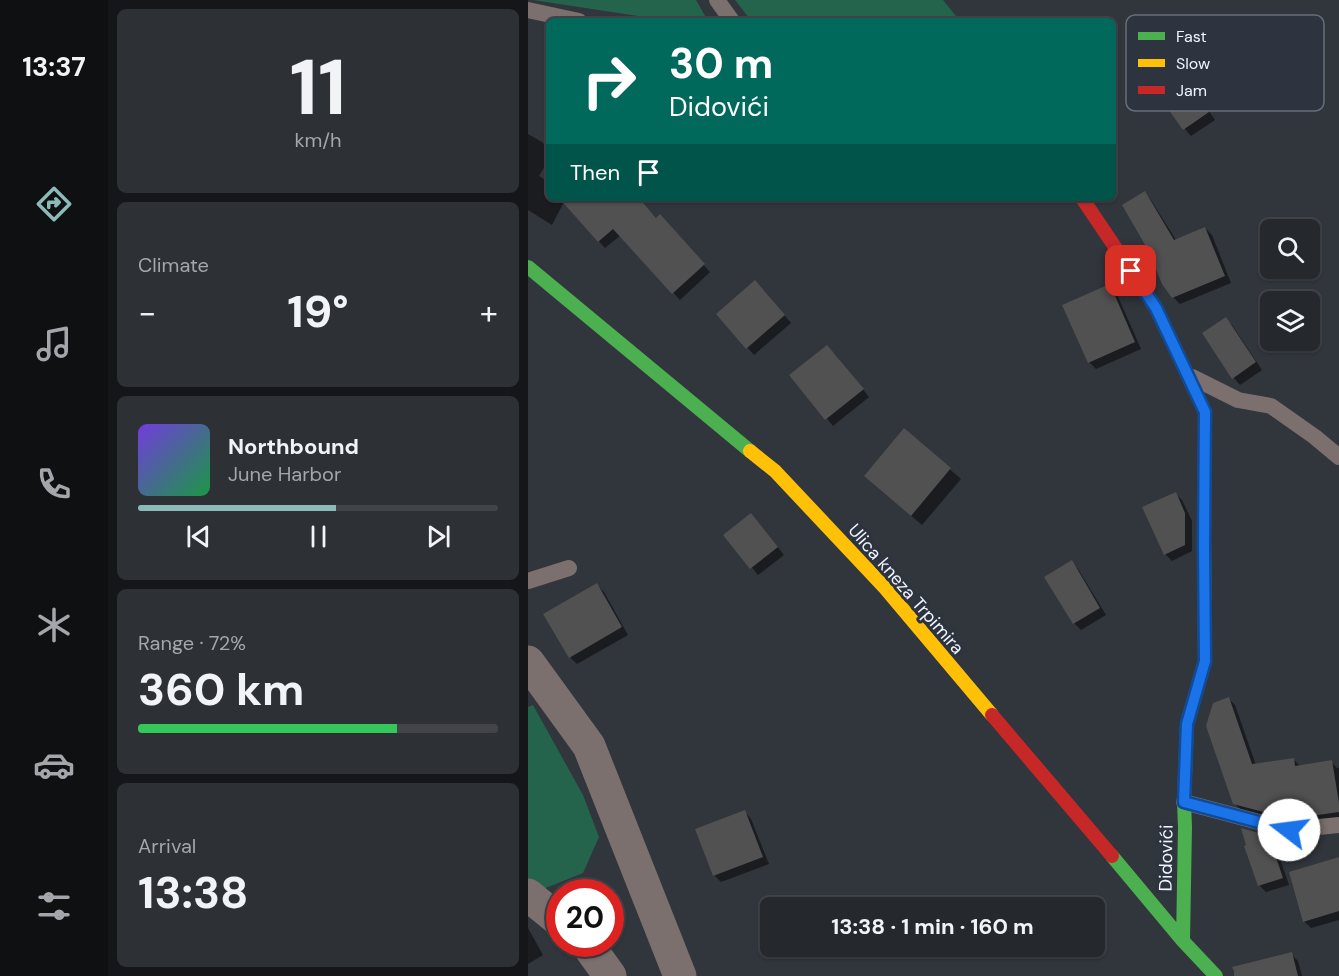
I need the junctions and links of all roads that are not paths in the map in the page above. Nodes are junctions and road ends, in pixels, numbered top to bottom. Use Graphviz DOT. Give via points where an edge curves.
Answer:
graph roads {
  1 [pos="717,0"];
  2 [pos="528,10"];
  3 [pos="565,18"];
  4 [pos="730,18"];
  5 [pos="1084,201"];
  6 [pos="528,267"];
  7 [pos="1187,374"];
  8 [pos="1339,457"];
  9 [pos="569,568"];
  10 [pos="528,581"];
  11 [pos="528,662"];
  12 [pos="1184,802"];
  13 [pos="1339,825"];
  14 [pos="528,895"];
  15 [pos="546,910"];
  16 [pos="1183,941"];
  17 [pos="596,957"];
  18 [pos="610,976"];
  19 [pos="680,976"];
  20 [pos="1216,976"];
  1 -- 4 [label="lane"];
  2 -- 3 [label="lane"];
  5 -- 7 [label="main road, Didovići" via="1156,308"];
  6 -- 16 [label="main road, Ulica kneza Trpimira" via="775,471 885,588"];
  7 -- 8 [label="lane" via="1238,400 1271,406"];
  7 -- 12 [label="main road, Didovići" via="1205,412 1205,661 1187,724"];
  9 -- 10 [label="lane"];
  11 -- 19 [label="street" via="589,746"];
  12 -- 13 [label="lane" via="1289,830"];
  12 -- 16 [label="main road, Didovići"];
  14 -- 15 [label="street"];
  16 -- 20 [label="main road, Ulica kneza Trpimira"];
  17 -- 18 [label="street"];
}
